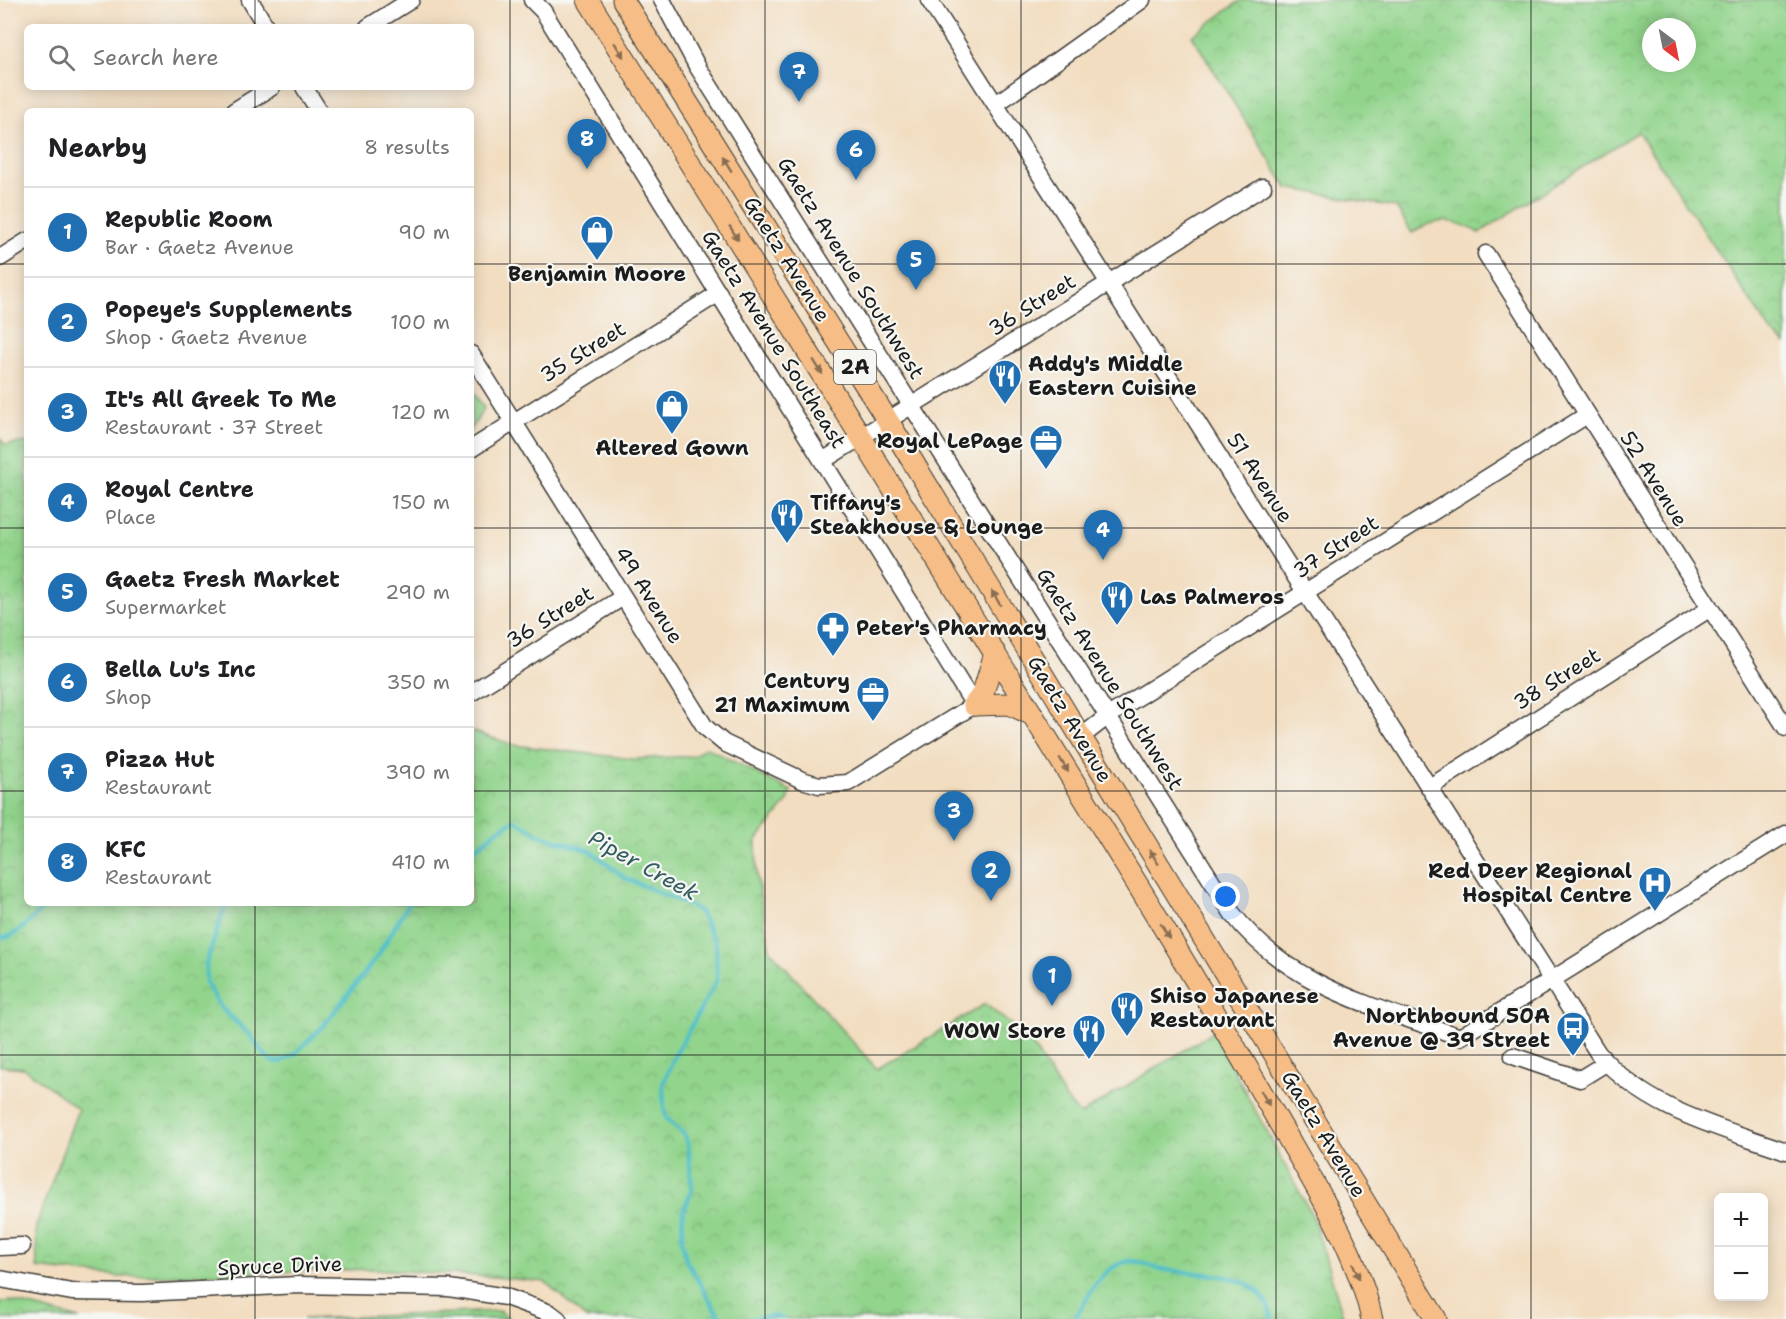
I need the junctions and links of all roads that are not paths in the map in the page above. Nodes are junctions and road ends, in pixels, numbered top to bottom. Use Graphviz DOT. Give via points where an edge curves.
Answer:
graph roads {
  1 [pos="250,0"];
  2 [pos="411,0"];
  3 [pos="532,0"];
  4 [pos="588,0"];
  5 [pos="623,0"];
  6 [pos="662,0"];
  7 [pos="929,0"];
  8 [pos="1142,0"];
  9 [pos="264,24"];
  10 [pos="373,24"];
  11 [pos="267,90"];
  12 [pos="306,90"];
  13 [pos="996,104"];
  14 [pos="239,108"];
  15 [pos="317,108"];
  16 [pos="1263,187"];
  17 [pos="24,244"];
  18 [pos="1486,254"];
  19 [pos="0,258"];
  20 [pos="1109,284"];
  21 [pos="718,293"];
  22 [pos="474,359"];
  23 [pos="911,406"];
  24 [pos="1587,415"];
  25 [pos="888,420"];
  26 [pos="514,422"];
  27 [pos="862,437"];
  28 [pos="474,447"];
  29 [pos="824,460"];
  30 [pos="1306,592"];
  31 [pos="623,597"];
  32 [pos="1709,609"];
  33 [pos="995,653"];
  34 [pos="474,691"];
  35 [pos="974,705"];
  36 [pos="1033,715"];
  37 [pos="1108,716"];
  38 [pos="1786,728"];
  39 [pos="1081,737"];
  40 [pos="1430,787"];
  41 [pos="1786,834"];
  42 [pos="1550,982"];
  43 [pos="1513,1056"];
  44 [pos="1606,1063"];
  45 [pos="1786,1151"];
  46 [pos="22,1246"];
  47 [pos="0,1247"];
  48 [pos="0,1279"];
  49 [pos="558,1319"];
  50 [pos="1372,1319"];
  51 [pos="1436,1319"];
  1 -- 9 [label="street"];
  2 -- 10 [label="street"];
  3 -- 21 [label="street, Gaetz Avenue Southeast" via="543,11"];
  4 -- 27 [label="main road, Gaetz Avenue / 2A, one-way"];
  25 -- 5 [label="main road, Gaetz Avenue / 2A, one-way"];
  6 -- 23 [label="street, Gaetz Avenue Southwest" via="697,66"];
  7 -- 13 [label="street, 51 Avenue"];
  8 -- 13 [label="street"];
  11 -- 14 [label="street"];
  12 -- 15 [label="street"];
  13 -- 20 [label="street, 51 Avenue"];
  16 -- 20 [label="street, 36 Street"];
  17 -- 19 [label="street"];
  18 -- 24 [label="street, 52 Avenue"];
  20 -- 23 [label="street, 36 Street"];
  20 -- 30 [label="street, 51 Avenue"];
  21 -- 26 [label="street, 35 Street"];
  21 -- 29 [label="street, Gaetz Avenue Southeast"];
  22 -- 26 [label="street, 49 Avenue"];
  23 -- 25 [label="street, 36 Street"];
  23 -- 37 [label="street, Gaetz Avenue Southwest"];
  24 -- 30 [label="street, 37 Street"];
  24 -- 32 [label="street, 52 Avenue"];
  25 -- 27 [label="street, 36 Street"];
  39 -- 25 [label="main road, Gaetz Avenue / 2A, one-way"];
  26 -- 28 [label="street, 35 Street"];
  26 -- 31 [label="street, 49 Avenue"];
  27 -- 29 [label="street, 36 Street"];
  27 -- 33 [label="main road, Gaetz Avenue / 2A"];
  29 -- 35 [label="street, Gaetz Avenue Southeast"];
  30 -- 37 [label="street, 37 Street"];
  30 -- 40 [label="street, 51 Avenue"];
  31 -- 34 [label="street, 36 Street"];
  31 -- 35 [label="street, 49 Avenue" via="713,735 802,780 819,785 848,783"];
  32 -- 38 [label="street, 52 Avenue"];
  32 -- 40 [label="street, 38 Street"];
  33 -- 35 [label="main road" via="983,693"];
  33 -- 36 [label="main road, Gaetz Avenue / 2A"];
  35 -- 36 [label="main road" via="1009,704"];
  36 -- 50 [label="main road, Gaetz Avenue / 2A, one-way" via="1312,1180 1347,1249"];
  37 -- 39 [label="street, 37 Street"];
  37 -- 42 [label="street, Gaetz Avenue Southwest" via="1232,913 1260,944 1305,978 1461,1037"];
  51 -- 39 [label="main road, Gaetz Avenue / 2A, one-way"];
  40 -- 42 [label="street, 51 Avenue"];
  41 -- 42 [label="street"];
  42 -- 44 [label="street, 51 Avenue"];
  43 -- 44 [label="street" via="1580,1079"];
  44 -- 45 [label="street, 51 Avenue" via="1644,1095 1675,1112"];
  46 -- 47 [label="street"];
  48 -- 49 [label="street, Spruce Drive" via="72,1292 142,1293 298,1285 449,1288 506,1296"];
}
